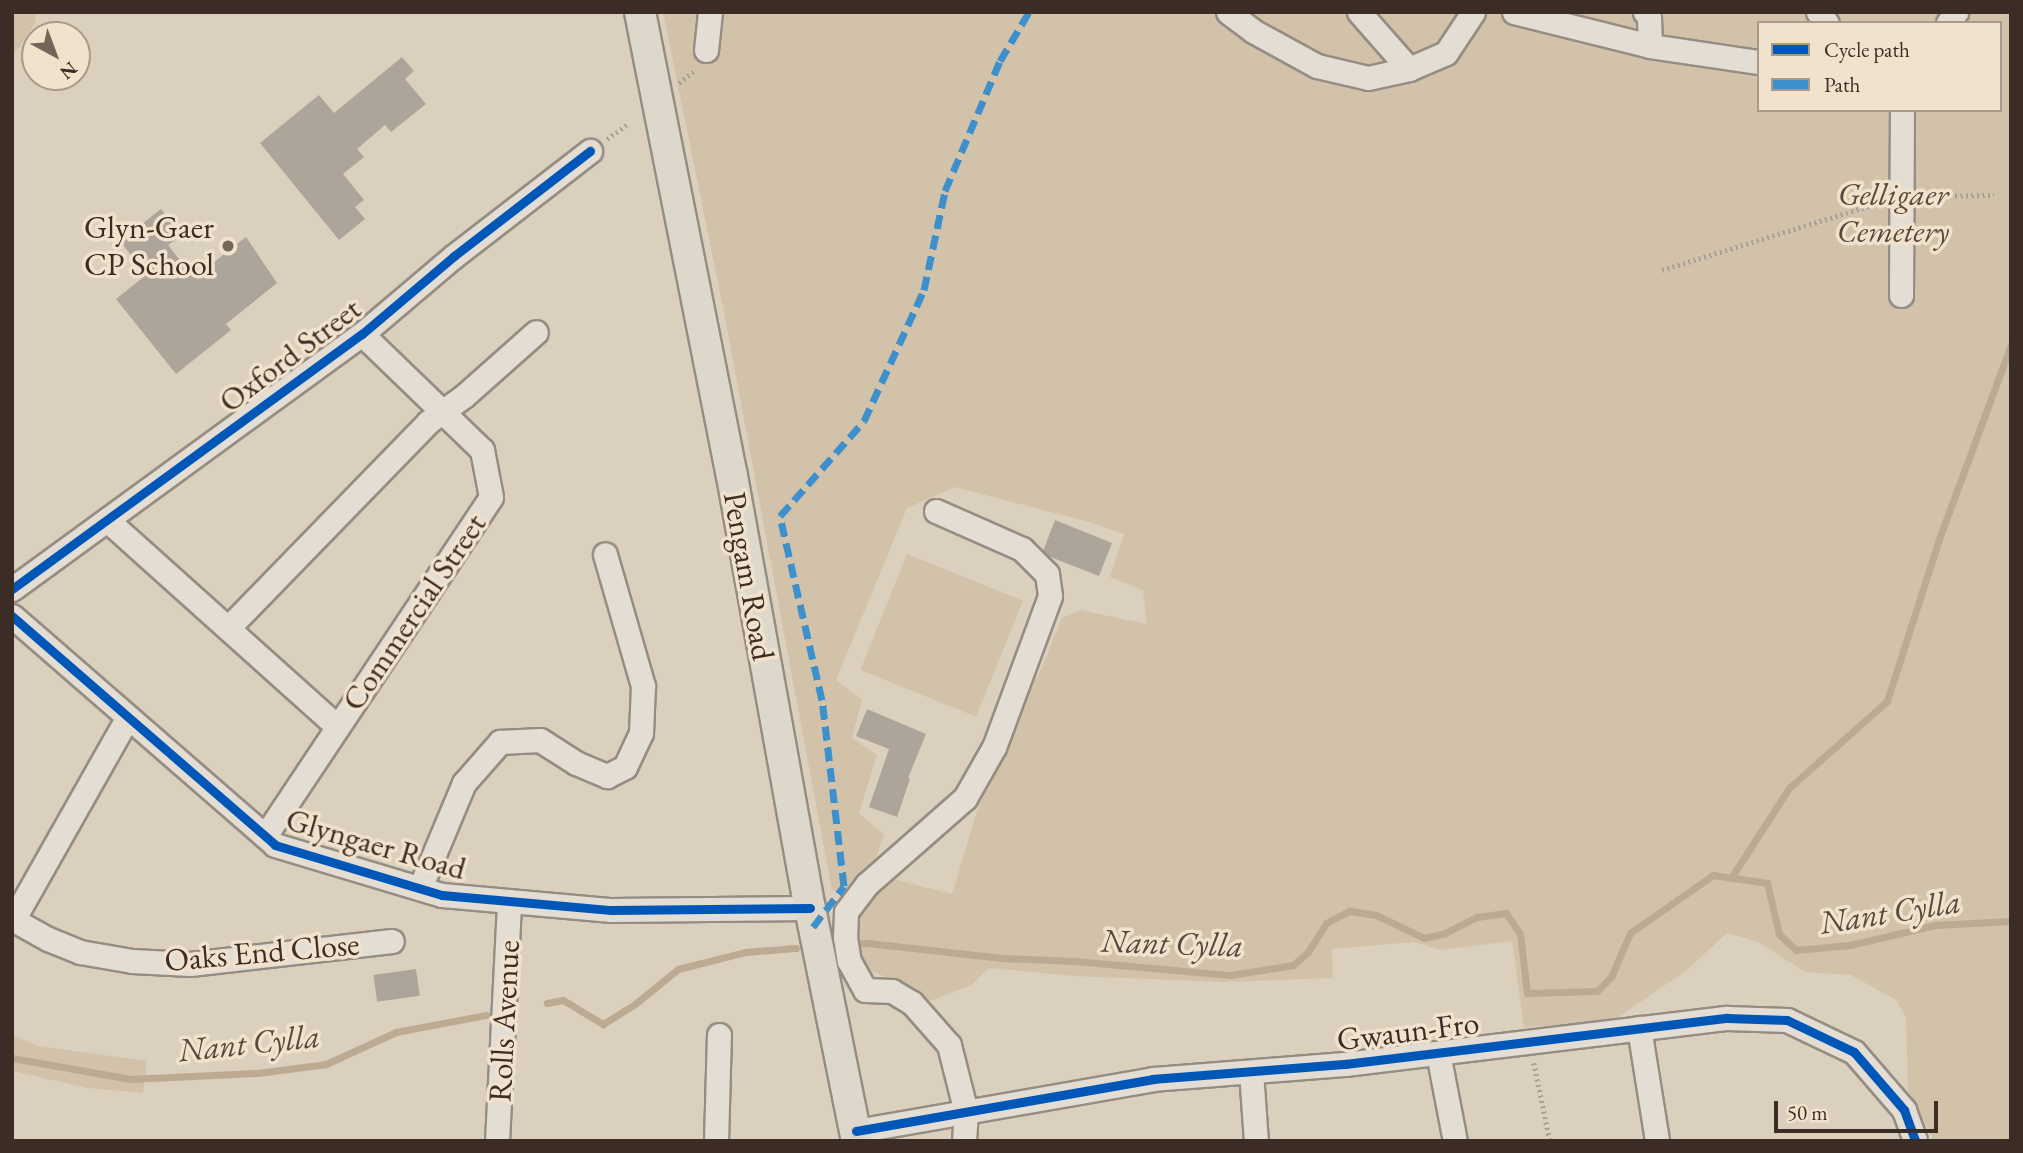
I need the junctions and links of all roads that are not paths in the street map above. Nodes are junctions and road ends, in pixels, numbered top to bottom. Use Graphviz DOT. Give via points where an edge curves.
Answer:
graph roads {
  1 [pos="640,12"];
  2 [pos="710,12"];
  3 [pos="1228,12"];
  4 [pos="1359,12"];
  5 [pos="1473,12"];
  6 [pos="1514,12"];
  7 [pos="1645,12"];
  8 [pos="1650,46"];
  9 [pos="706,50"];
  10 [pos="1757,62"];
  11 [pos="1409,69"];
  12 [pos="1902,112"];
  13 [pos="590,151"];
  14 [pos="1901,296"];
  15 [pos="536,332"];
  16 [pos="362,334"];
  17 [pos="443,409"];
  18 [pos="936,511"];
  19 [pos="107,520"];
  20 [pos="605,554"];
  21 [pos="12,589"];
  22 [pos="12,616"];
  23 [pos="228,628"];
  24 [pos="128,717"];
  25 [pos="338,727"];
  26 [pos="265,836"];
  27 [pos="420,888"];
  28 [pos="509,901"];
  29 [pos="810,908"];
  30 [pos="13,920"];
  31 [pos="392,941"];
  32 [pos="1639,1028"];
  33 [pos="719,1035"];
  34 [pos="1438,1053"];
  35 [pos="1251,1072"];
  36 [pos="967,1112"];
  37 [pos="856,1136"];
  38 [pos="497,1141"];
  39 [pos="716,1141"];
  40 [pos="964,1141"];
  41 [pos="1256,1141"];
  42 [pos="1455,1141"];
  43 [pos="1657,1141"];
  44 [pos="1915,1141"];
  1 -- 29 [label="main road, Pengam Road" via="732,476"];
  2 -- 9 [label="street"];
  3 -- 11 [label="street" via="1317,66 1368,78"];
  4 -- 11 [label="street"];
  5 -- 11 [label="street" via="1446,53"];
  6 -- 8 [label="street"];
  7 -- 8 [label="street"];
  8 -- 10 [label="street"];
  12 -- 14 [label="street"];
  13 -- 16 [label="street, Oxford Street"];
  15 -- 17 [label="street"];
  16 -- 17 [label="street, Commercial Street"];
  16 -- 19 [label="street, Oxford Street"];
  17 -- 23 [label="street"];
  17 -- 25 [label="street, Commercial Street" via="482,450 491,497"];
  18 -- 36 [label="street" via="1022,549 1047,574 1050,596 994,747 965,798 867,884 846,912 845,937 849,961 865,990 892,991 912,1003 949,1045"];
  19 -- 21 [label="street, Oxford Street"];
  19 -- 23 [label="street"];
  20 -- 27 [label="street" via="643,686 641,733 625,767 607,776 540,740 500,742 464,783"];
  22 -- 24 [label="street, Glyngaer Road"];
  23 -- 25 [label="street"];
  24 -- 26 [label="street, Glyngaer Road"];
  24 -- 30 [label="street, Oaks End Close"];
  25 -- 26 [label="street, Commercial Street"];
  26 -- 27 [label="street, Glyngaer Road" via="275,845"];
  27 -- 28 [label="street, Glyngaer Road" via="442,895"];
  28 -- 29 [label="street, Glyngaer Road" via="611,910"];
  28 -- 38 [label="street, Rolls Avenue"];
  29 -- 37 [label="main road, Pengam Road"];
  30 -- 31 [label="street, Oaks End Close" via="80,952 132,961 190,964"];
  32 -- 34 [label="street, Gwaun-Fro"];
  32 -- 43 [label="street"];
  32 -- 44 [label="street, Gwaun-Fro" via="1727,1018 1787,1020 1854,1052 1904,1110"];
  33 -- 39 [label="street"];
  34 -- 35 [label="street, Gwaun-Fro"];
  34 -- 42 [label="street"];
  35 -- 36 [label="street, Gwaun-Fro" via="1153,1079"];
  35 -- 41 [label="street"];
  36 -- 37 [label="street, Gwaun-Fro"];
  36 -- 40 [label="street"];
}
